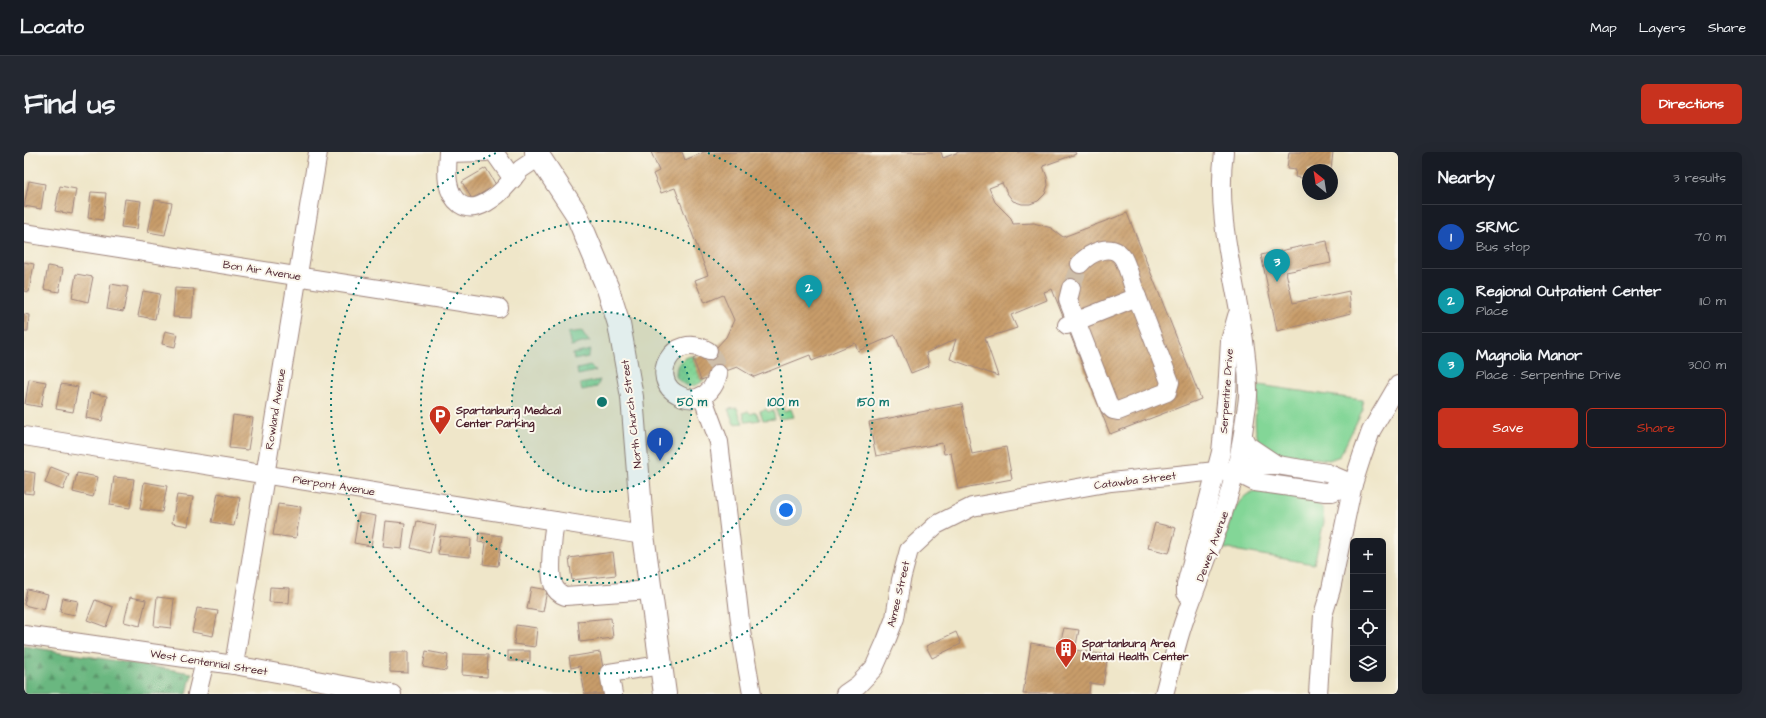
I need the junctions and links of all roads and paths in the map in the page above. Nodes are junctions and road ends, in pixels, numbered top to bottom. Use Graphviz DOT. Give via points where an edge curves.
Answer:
graph roads {
  1 [pos="318,152"];
  2 [pos="448,152"];
  3 [pos="486,152"];
  4 [pos="494,152"];
  5 [pos="1224,152"];
  6 [pos="538,155"];
  7 [pos="513,179"];
  8 [pos="24,233"];
  9 [pos="1080,264"];
  10 [pos="296,275"];
  11 [pos="1071,288"];
  12 [pos="1137,297"];
  13 [pos="499,308"];
  14 [pos="1238,311"];
  15 [pos="1072,323"];
  16 [pos="708,351"];
  17 [pos="718,374"];
  18 [pos="1398,384"];
  19 [pos="702,396"];
  20 [pos="24,436"];
  21 [pos="1243,437"];
  22 [pos="1277,465"];
  23 [pos="1216,471"];
  24 [pos="1235,472"];
  25 [pos="264,474"];
  26 [pos="1353,484"];
  27 [pos="1037,496"];
  28 [pos="555,521"];
  29 [pos="643,535"];
  30 [pos="651,590"];
  31 [pos="1184,620"];
  32 [pos="24,635"];
  33 [pos="205,661"];
  34 [pos="234,665"];
  35 [pos="661,665"];
  36 [pos="197,694"];
  37 [pos="392,694"];
  38 [pos="613,694"];
  39 [pos="665,694"];
  40 [pos="752,694"];
  41 [pos="845,694"];
  42 [pos="1164,694"];
  43 [pos="1318,694"];
  1 -- 10 [label="street, Rowland Avenue"];
  2 -- 3 [label="street"];
  2 -- 7 [label="street" via="447,174 450,194 467,208 476,208 498,194"];
  4 -- 7 [label="street"];
  5 -- 14 [label="street, Serpentine Drive" via="1221,194 1223,220"];
  6 -- 7 [label="street"];
  6 -- 29 [label="main road, North Church Street" via="576,213 608,289 619,324 632,397"];
  8 -- 10 [label="street, Bon Air Avenue"];
  9 -- 12 [label="street" via="1087,256 1105,249 1114,252 1122,257"];
  10 -- 13 [label="street, Bon Air Avenue"];
  10 -- 25 [label="street, Rowland Avenue"];
  11 -- 15 [label="street" via="1068,300"];
  12 -- 15 [label="street"];
  12 -- 15 [label="street" via="1170,382 1166,392 1118,411 1113,410"];
  14 -- 21 [label="street, Serpentine Drive" via="1249,390"];
  14 -- 23 [label="street, Serpentine Drive" via="1230,341 1228,394"];
  16 -- 19 [label="street" via="692,345 684,346 670,356 664,372 670,389 677,394 685,398"];
  17 -- 19 [label="street" via="713,387"];
  18 -- 26 [label="street" via="1372,431"];
  19 -- 40 [label="street" via="718,442 742,638"];
  20 -- 25 [label="street, Pierpont Avenue"];
  21 -- 22 [label="street, Catawba Street" via="1247,445"];
  21 -- 24 [label="street, Serpentine Drive"];
  22 -- 24 [label="street, Catawba Street" via="1249,465"];
  22 -- 26 [label="street, Catawba Street" via="1327,473"];
  23 -- 24 [label="street, Catawba Street"];
  23 -- 27 [label="street, Catawba Street" via="1111,482"];
  23 -- 31 [label="street, Dewey Avenue" via="1186,585"];
  24 -- 26 [label="street, Catawba Street" via="1255,482 1325,492"];
  24 -- 31 [label="street, Dewey Avenue" via="1224,512"];
  25 -- 28 [label="street, Pierpont Avenue"];
  25 -- 34 [label="street, Rowland Avenue"];
  26 -- 43 [label="street" via="1331,590 1323,615"];
  27 -- 41 [label="street, Aimee Street" via="972,507 936,526 909,550 895,618 874,668"];
  28 -- 29 [label="street, Pierpont Avenue"];
  28 -- 30 [label="street" via="552,578 556,590 561,594 565,596"];
  29 -- 30 [label="main road, North Church Street"];
  30 -- 35 [label="main road, North Church Street"];
  31 -- 42 [label="street, Dewey Avenue"];
  32 -- 33 [label="street, West Centennial Street"];
  33 -- 34 [label="street, West Centennial Street"];
  33 -- 36 [label="street"];
  34 -- 37 [label="street, West Centennial Street"];
  35 -- 38 [label="street" via="609,673"];
  35 -- 39 [label="main road, North Church Street"];
}
